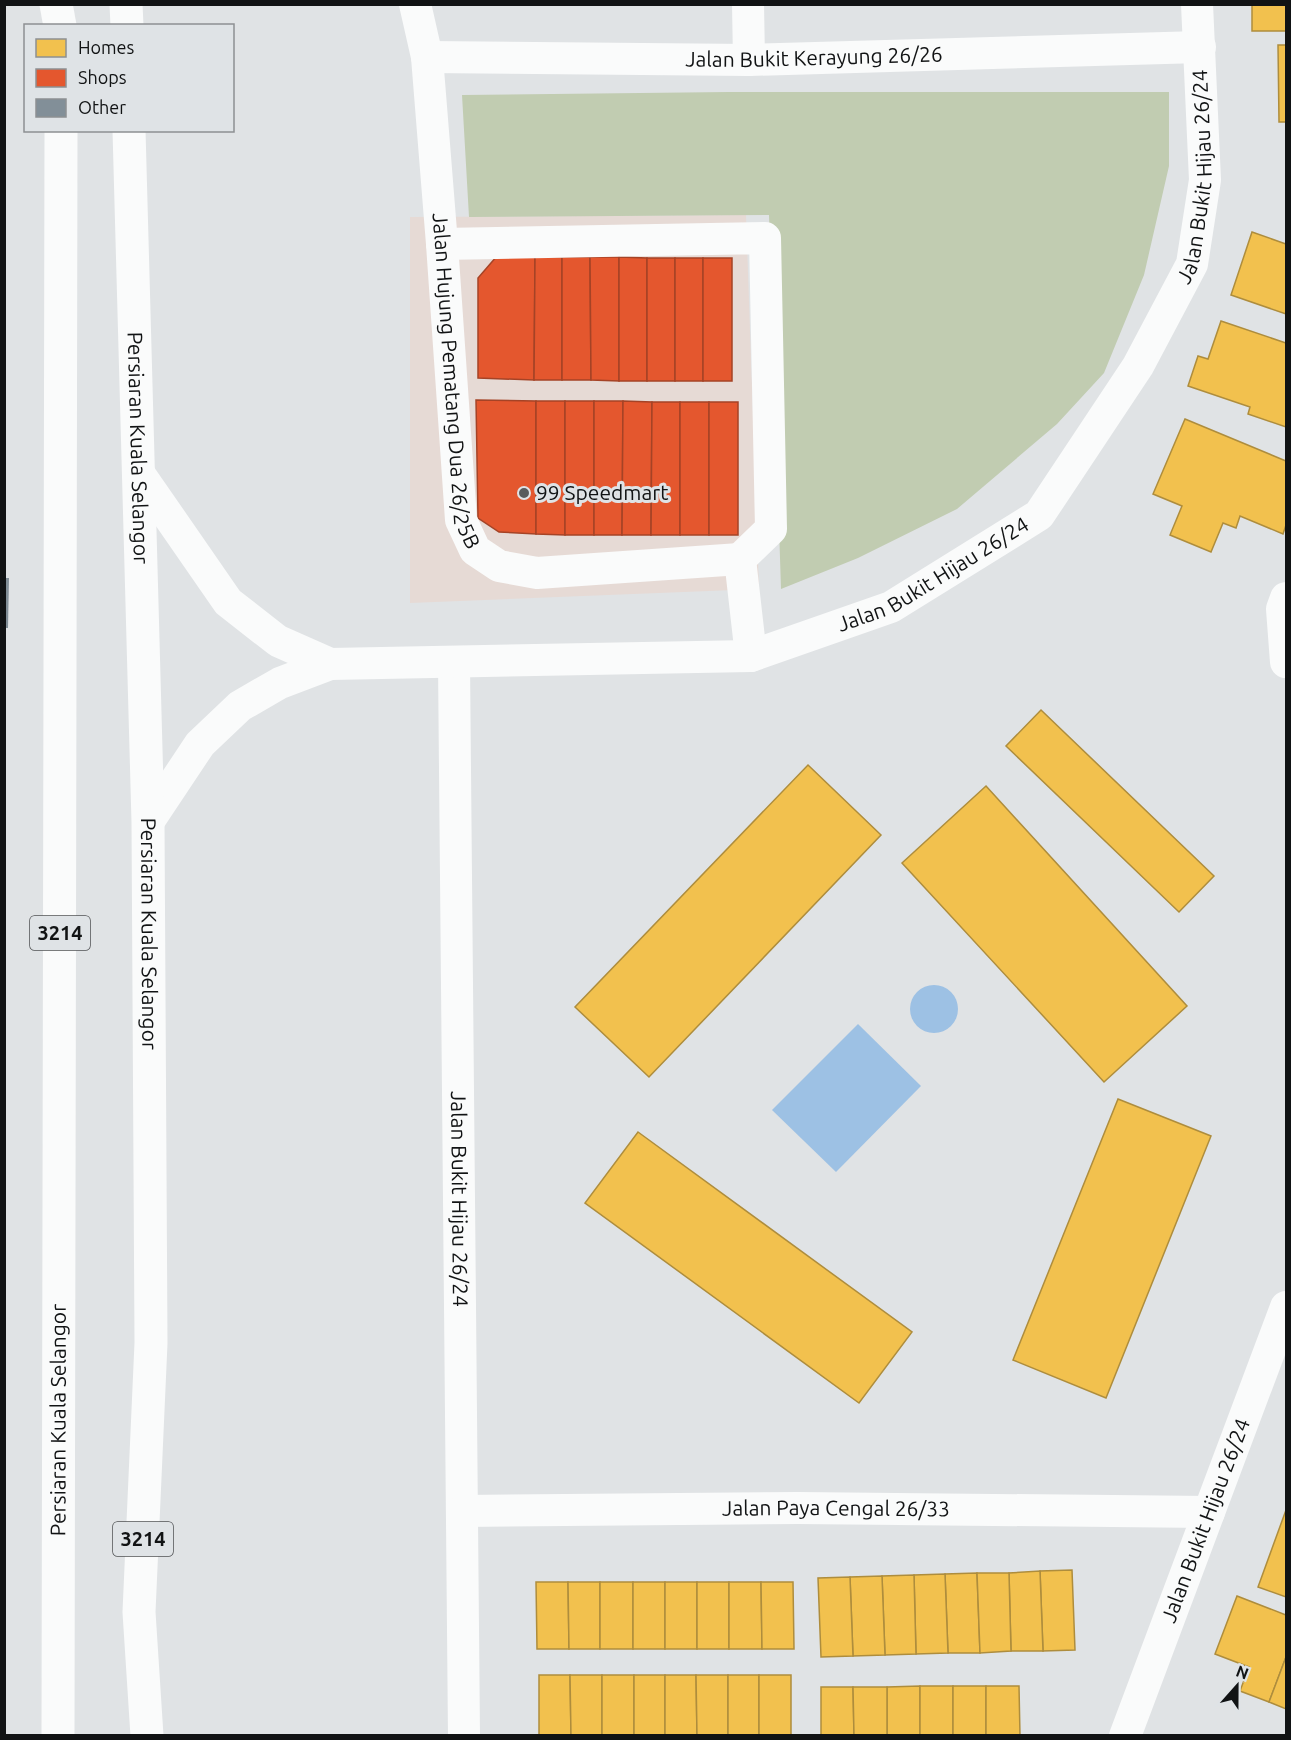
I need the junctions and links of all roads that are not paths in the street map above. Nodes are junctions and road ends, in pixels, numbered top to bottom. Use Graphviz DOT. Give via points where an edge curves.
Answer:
graph roads {
  1 [pos="56,4"];
  2 [pos="126,4"];
  3 [pos="415,4"];
  4 [pos="748,4"];
  5 [pos="1197,4"];
  6 [pos="60,24"];
  7 [pos="126,24"];
  8 [pos="1200,47"];
  9 [pos="427,57"];
  10 [pos="749,60"];
  11 [pos="61,132"];
  12 [pos="129,132"];
  13 [pos="442,244"];
  14 [pos="138,472"];
  15 [pos="740,559"];
  16 [pos="1287,598"];
  17 [pos="751,656"];
  18 [pos="454,662"];
  19 [pos="1287,662"];
  20 [pos="330,664"];
  21 [pos="148,822"];
  22 [pos="1287,1307"];
  23 [pos="462,1511"];
  24 [pos="1209,1512"];
  25 [pos="58,1736"];
  26 [pos="147,1736"];
  27 [pos="464,1736"];
  28 [pos="1125,1736"];
  1 -- 6 [label="main road"];
  2 -- 7 [label="main road"];
  3 -- 9 [label="street, Jalan Hujung Pematang Dua 26/25B"];
  4 -- 10 [label="street"];
  5 -- 8 [label="street, Jalan Bukit Hijau 26/24"];
  8 -- 10 [label="street, Jalan Bukit Kerayung 26/26"];
  8 -- 17 [label="street, Jalan Bukit Hijau 26/24" via="1205,180 1192,264 1138,366 1039,515 891,607"];
  9 -- 10 [label="street, Jalan Bukit Kerayung 26/26"];
  9 -- 13 [label="street, Jalan Hujung Pematang Dua 26/25B"];
  11 -- 25 [label="main road, Persiaran Kuala Selangor / 3214"];
  12 -- 14 [label="main road, Persiaran Kuala Selangor / 3214"];
  13 -- 15 [label="street, Jalan Hujung Pematang Dua 26/25B" via="461,520 475,550 499,566 537,573"];
  13 -- 15 [label="street" via="765,238 771,530"];
  14 -- 20 [label="street" via="228,602 278,641"];
  14 -- 21 [label="main road, Persiaran Kuala Selangor / 3214"];
  15 -- 17 [label="street"];
  16 -- 19 [label="street" via="1282,609"];
  17 -- 18 [label="street, Jalan Bukit Hijau 26/24"];
  18 -- 20 [label="street, Jalan Bukit Hijau 26/24"];
  18 -- 23 [label="street, Jalan Bukit Hijau 26/24"];
  20 -- 21 [label="street" via="280,683 240,706 200,744"];
  21 -- 26 [label="main road, Persiaran Kuala Selangor / 3214" via="151,1343 140,1612"];
  22 -- 24 [label="street, Jalan Bukit Hijau 26/24"];
  23 -- 24 [label="street, Jalan Paya Cengal 26/33" via="798,1508"];
  23 -- 27 [label="street, Jalan Bukit Hijau 26/24"];
  24 -- 28 [label="street, Jalan Bukit Hijau 26/24"];
}
